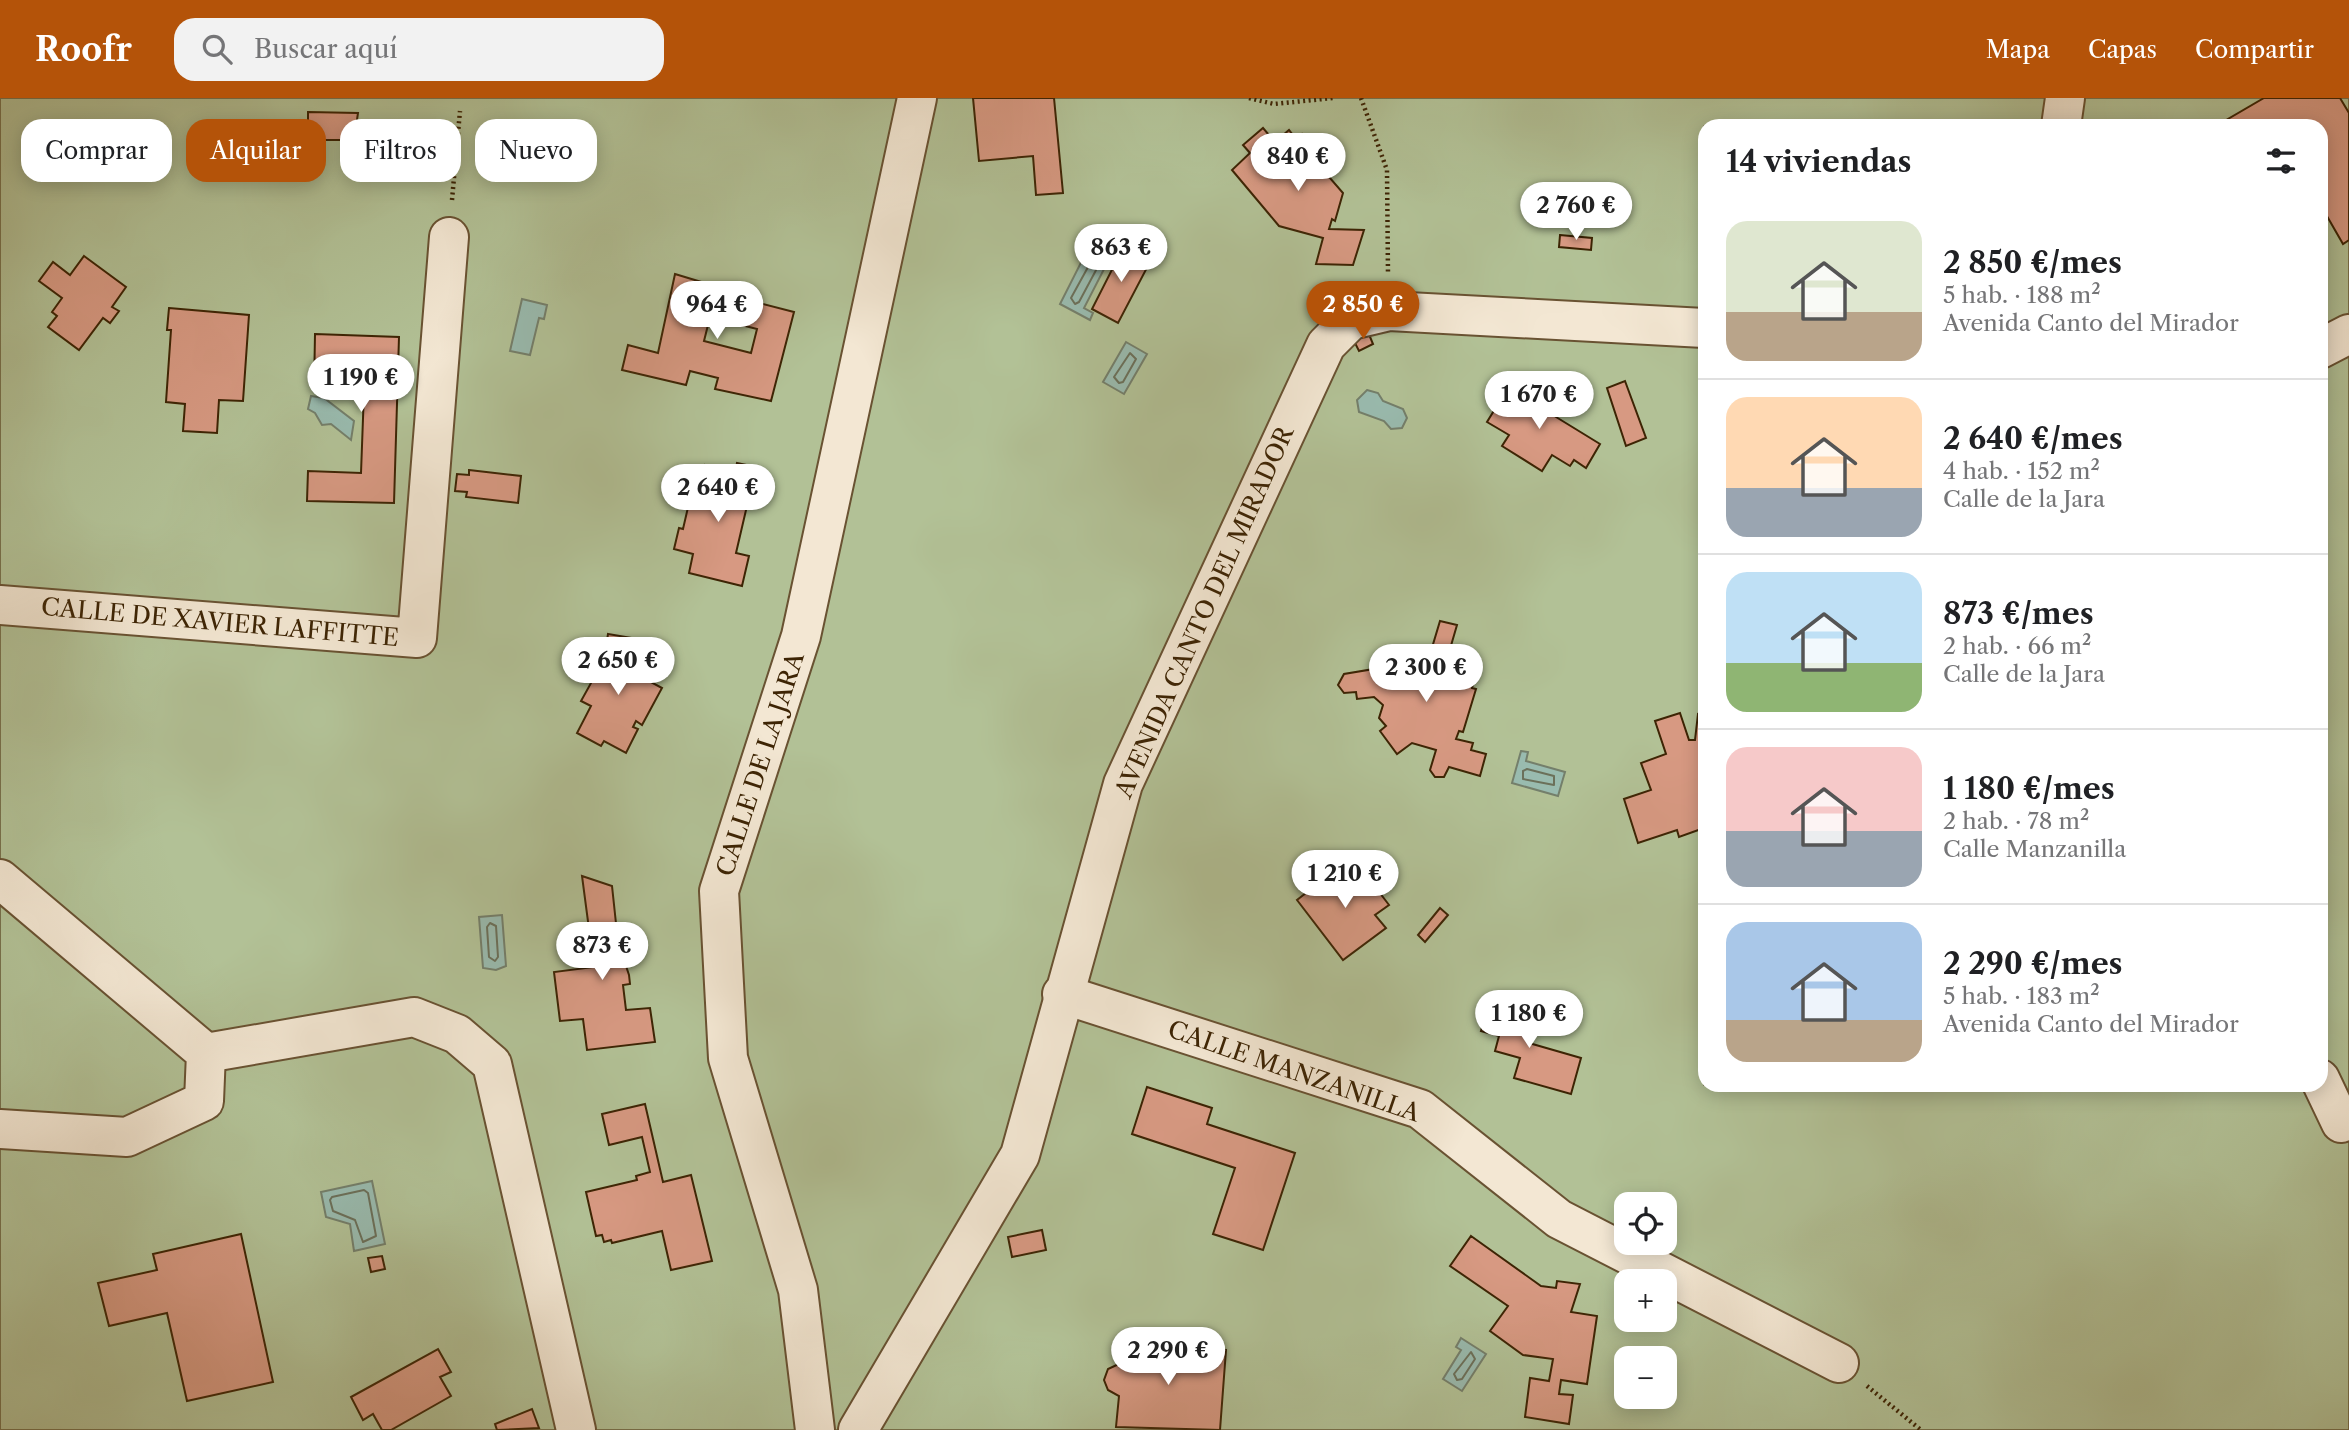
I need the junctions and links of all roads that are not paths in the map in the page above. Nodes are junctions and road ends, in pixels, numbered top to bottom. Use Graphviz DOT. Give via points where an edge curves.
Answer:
graph roads {
  1 [pos="917,98"];
  2 [pos="2065,98"];
  3 [pos="2062,119"];
  4 [pos="449,237"];
  5 [pos="1698,328"];
  6 [pos="2349,334"];
  7 [pos="2328,345"];
  8 [pos="0,605"];
  9 [pos="0,879"];
  10 [pos="1062,994"];
  11 [pos="206,1053"];
  12 [pos="2326,1092"];
  13 [pos="2341,1123"];
  14 [pos="0,1129"];
  15 [pos="1839,1363"];
  16 [pos="576,1430"];
  17 [pos="815,1430"];
  18 [pos="858,1430"];
  1 -- 17 [label="street, CALLE DE LA JARA" via="801,636 719,891 729,1058 798,1290"];
  2 -- 3 [label="street"];
  4 -- 8 [label="street, CALLE DE XAVIER LAFFITTE" via="417,638"];
  5 -- 10 [label="street, AVENIDA CANTO DEL MIRADOR" via="1389,311 1350,320 1326,345 1123,784"];
  6 -- 7 [label="street"];
  9 -- 11 [label="street"];
  10 -- 15 [label="street, CALLE MANZANILLA" via="1420,1109 1559,1219"];
  10 -- 18 [label="street, AVENIDA CANTO DEL MIRADOR" via="1020,1155"];
  11 -- 14 [label="street" via="204,1101 127,1137"];
  11 -- 16 [label="street" via="414,1017 457,1034 492,1064"];
  12 -- 13 [label="street"];
}
